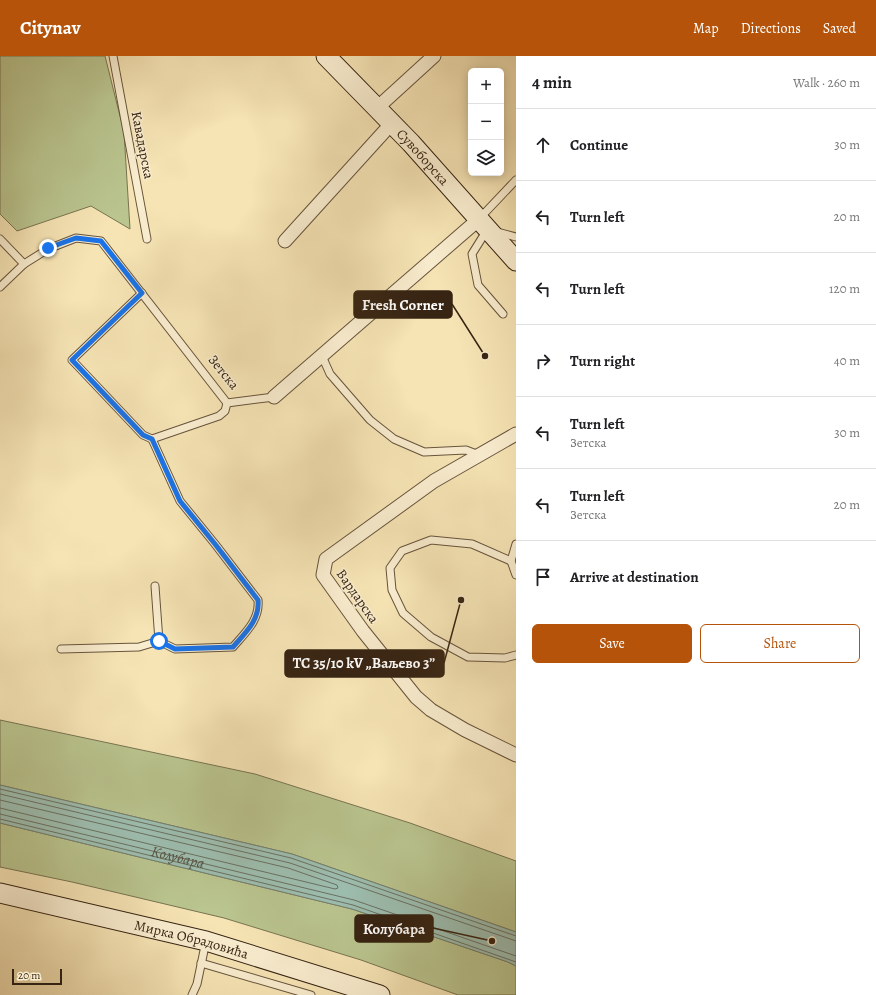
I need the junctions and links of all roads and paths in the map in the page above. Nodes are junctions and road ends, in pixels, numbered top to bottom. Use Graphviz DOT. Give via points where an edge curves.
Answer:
graph roads {
  1 [pos="113,56"];
  2 [pos="326,56"];
  3 [pos="434,56"];
  4 [pos="377,108"];
  5 [pos="392,123"];
  6 [pos="516,180"];
  7 [pos="483,225"];
  8 [pos="516,237"];
  9 [pos="0,239"];
  10 [pos="147,239"];
  11 [pos="285,241"];
  12 [pos="516,261"];
  13 [pos="24,264"];
  14 [pos="0,287"];
  15 [pos="142,293"];
  16 [pos="503,314"];
  17 [pos="322,356"];
  18 [pos="274,397"];
  19 [pos="228,403"];
  20 [pos="516,434"];
  21 [pos="152,439"];
  22 [pos="479,455"];
  23 [pos="516,544"];
  24 [pos="511,561"];
  25 [pos="516,575"];
  26 [pos="155,586"];
  27 [pos="159,641"];
  28 [pos="61,649"];
  29 [pos="516,655"];
  30 [pos="516,755"];
  31 [pos="0,892"];
  32 [pos="206,941"];
  33 [pos="201,963"];
  34 [pos="192,995"];
  35 [pos="311,995"];
  36 [pos="380,995"];
  1 -- 10 [label="lane, Кавадарска"];
  2 -- 4 [label="street, Сувоборска"];
  3 -- 4 [label="street"];
  4 -- 5 [label="street, Сувоборска"];
  5 -- 7 [label="street, Сувоборска"];
  5 -- 11 [label="street"];
  6 -- 7 [label="lane"];
  7 -- 8 [label="lane"];
  7 -- 12 [label="street, Сувоборска"];
  7 -- 16 [label="lane" via="472,254 478,285"];
  7 -- 17 [label="street, Зетска"];
  9 -- 13 [label="lane"];
  13 -- 14 [label="lane, Зетска"];
  13 -- 15 [label="lane, Зетска" via="48,248 76,238 101,241"];
  15 -- 19 [label="lane, Зетска"];
  15 -- 21 [label="lane" via="72,360 143,435"];
  17 -- 18 [label="street, Зетска"];
  17 -- 22 [label="lane" via="330,374 370,420 394,439 424,452 466,450"];
  18 -- 19 [label="lane, Зетска"];
  19 -- 21 [label="lane" via="225,411 219,416"];
  20 -- 22 [label="street, Вардарска"];
  21 -- 27 [label="lane" via="180,501 258,600 255,620 233,647 175,649"];
  22 -- 30 [label="street, Вардарска" via="434,481 326,559 323,575 363,631 416,697 465,730"];
  23 -- 24 [label="lane"];
  24 -- 25 [label="lane"];
  24 -- 29 [label="lane" via="472,544 431,540 402,551 390,568 392,590 403,613 431,638 468,657 505,658"];
  26 -- 27 [label="lane"];
  27 -- 28 [label="lane" via="139,647"];
  31 -- 32 [label="street, Мирка Обрадовића"];
  32 -- 33 [label="lane"];
  32 -- 36 [label="street, Мирка Обрадовића"];
  33 -- 34 [label="lane"];
  33 -- 35 [label="lane"];
}
